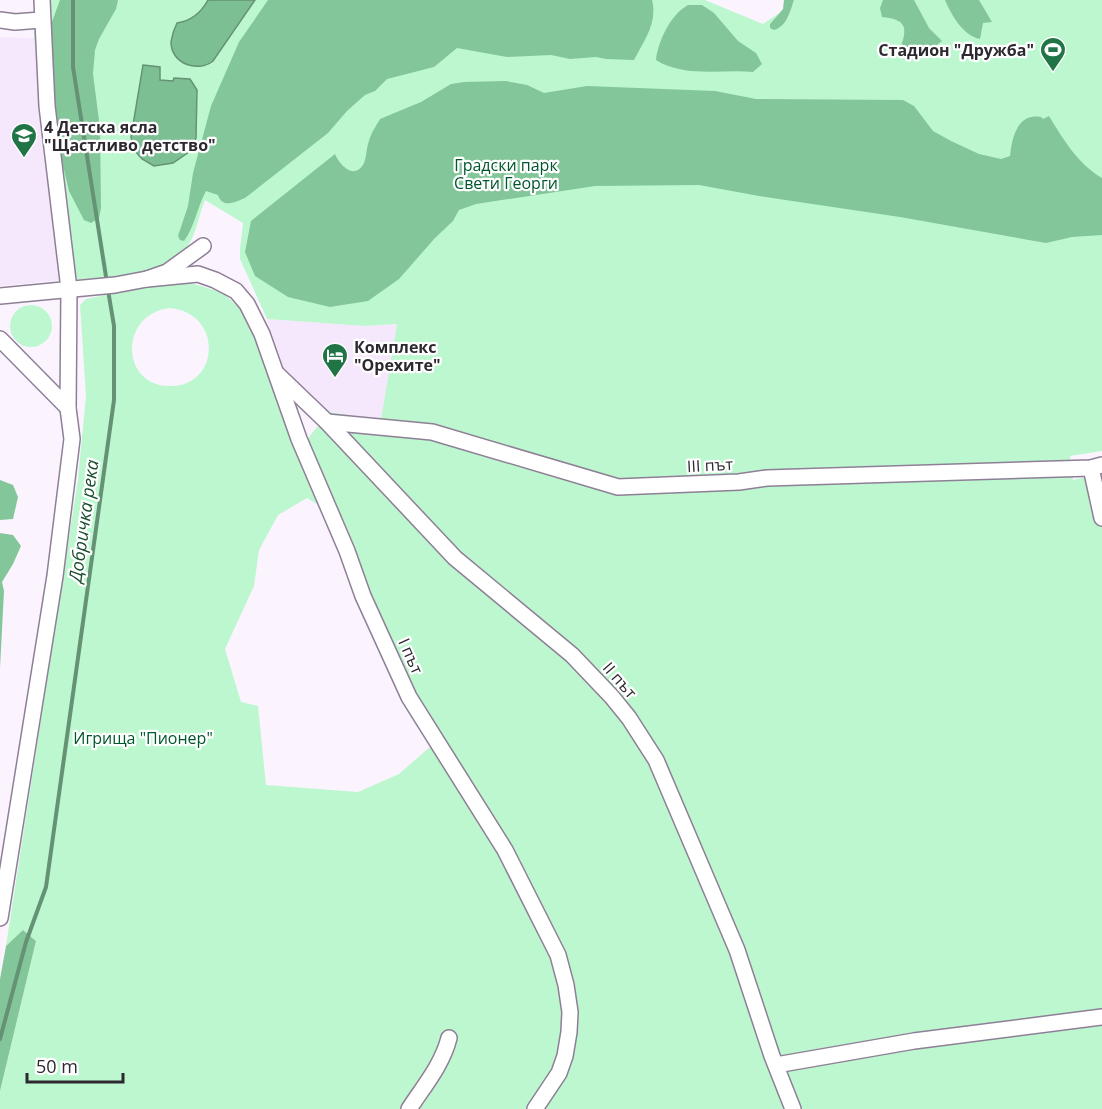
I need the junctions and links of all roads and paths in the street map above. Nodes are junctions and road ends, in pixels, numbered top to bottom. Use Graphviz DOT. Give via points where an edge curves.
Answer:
graph roads {
  1 [pos="42,0"];
  2 [pos="0,20"];
  3 [pos="41,20"];
  4 [pos="203,246"];
  5 [pos="147,279"];
  6 [pos="75,289"];
  7 [pos="0,296"];
  8 [pos="1,340"];
  9 [pos="276,373"];
  10 [pos="68,408"];
  11 [pos="327,422"];
  12 [pos="1096,467"];
  13 [pos="1102,518"];
  14 [pos="0,918"];
  15 [pos="1102,1017"];
  16 [pos="448,1038"];
  17 [pos="776,1065"];
  18 [pos="409,1109"];
  19 [pos="535,1109"];
  20 [pos="793,1109"];
  1 -- 3 [label="street"];
  2 -- 3 [label="street"];
  3 -- 6 [label="street" via="47,106"];
  4 -- 5 [label="street" via="167,272"];
  5 -- 6 [label="street"];
  5 -- 9 [label="street, І път" via="198,274 236,291 262,334"];
  6 -- 7 [label="street"];
  6 -- 10 [label="street" via="68,341"];
  8 -- 10 [label="street"];
  9 -- 11 [label="street, ІІ път"];
  9 -- 19 [label="street, І път" via="363,596 410,697 505,850 558,956 570,1012 569,1032 559,1073"];
  10 -- 14 [label="street" via="70,467"];
  11 -- 12 [label="street, ІІІ път" via="432,432 618,487"];
  11 -- 17 [label="street, ІІ път" via="455,558 572,655 628,718 656,760 693,844 737,950"];
  12 -- 13 [label="street"];
  15 -- 17 [label="street" via="914,1041"];
  16 -- 18 [label="street" via="434,1073"];
  17 -- 20 [label="street, ІІ път"];
}
